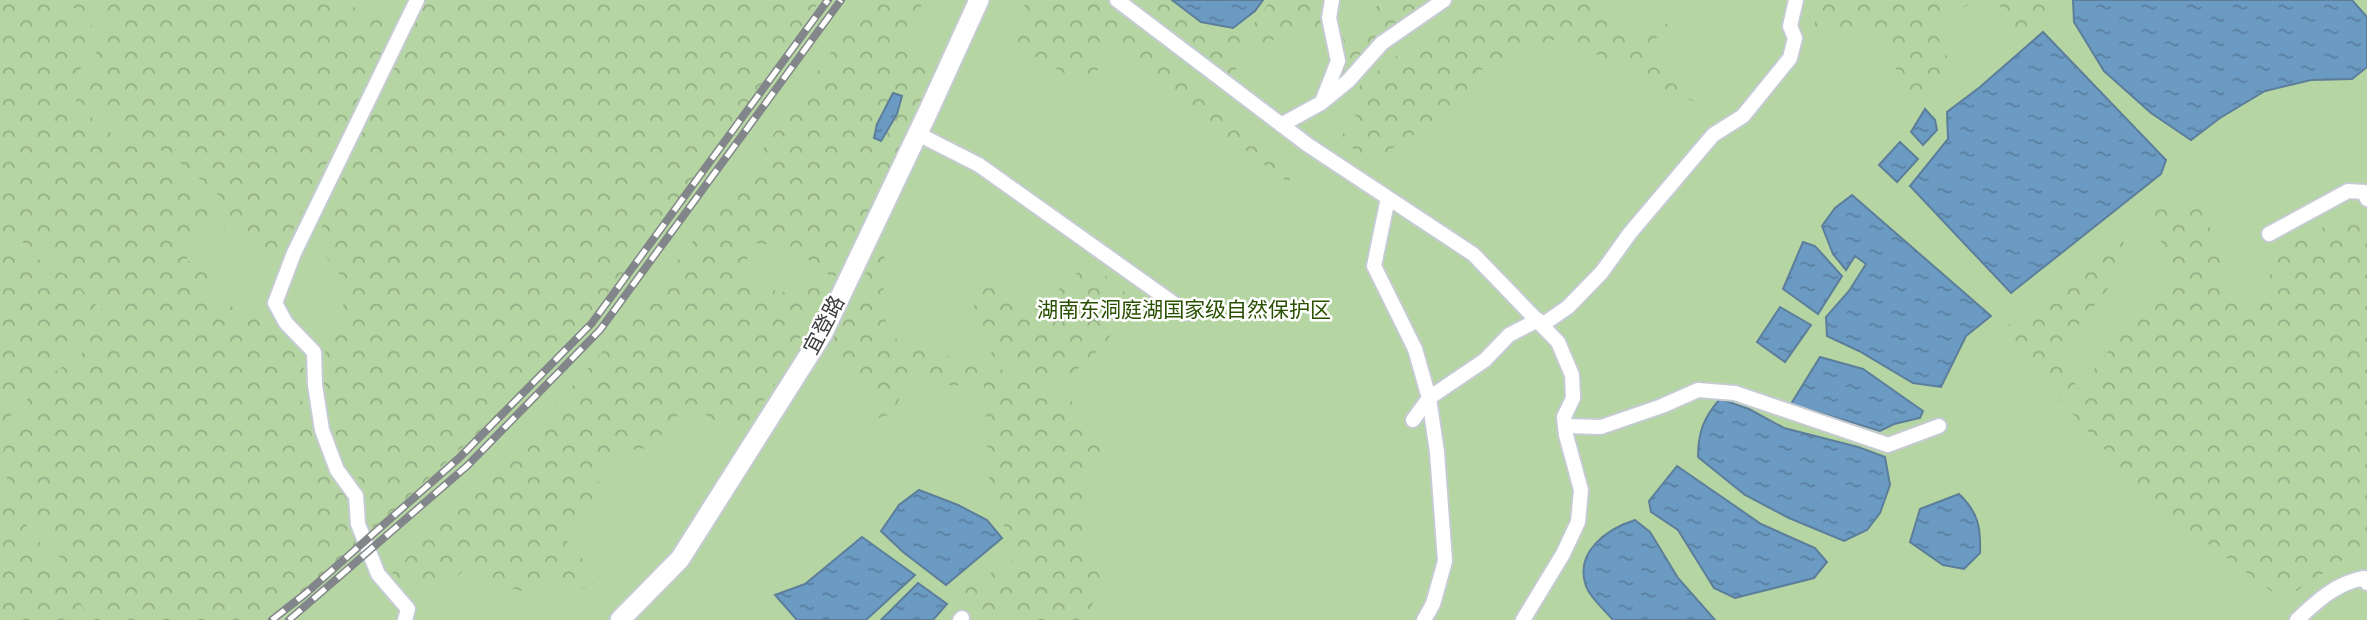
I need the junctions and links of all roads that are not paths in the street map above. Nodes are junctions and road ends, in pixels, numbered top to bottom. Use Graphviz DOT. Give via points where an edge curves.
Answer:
graph roads {
  1 [pos="417,0"];
  2 [pos="979,0"];
  3 [pos="1117,0"];
  4 [pos="1332,0"];
  5 [pos="1444,0"];
  6 [pos="1796,0"];
  7 [pos="1321,103"];
  8 [pos="1281,125"];
  9 [pos="918,134"];
  10 [pos="1388,198"];
  11 [pos="2367,199"];
  12 [pos="2269,234"];
  13 [pos="1187,313"];
  14 [pos="1540,322"];
  15 [pos="1430,398"];
  16 [pos="1413,420"];
  17 [pos="1565,426"];
  18 [pos="1939,426"];
  19 [pos="2366,579"];
  20 [pos="405,620"];
  21 [pos="620,620"];
  22 [pos="1424,620"];
  23 [pos="1523,620"];
  24 [pos="2297,620"];
  1 -- 20 [label="street" via="294,253 275,303 286,323 314,352 322,429 337,470 356,496 358,524 378,574 408,609"];
  2 -- 9 [label="street, 宜登路"];
  3 -- 8 [label="street"];
  4 -- 7 [label="street" via="1329,18 1338,61"];
  5 -- 7 [label="street" via="1382,43"];
  6 -- 14 [label="street" via="1790,58 1743,116 1713,135 1602,272 1568,307"];
  7 -- 8 [label="street"];
  8 -- 10 [label="street"];
  9 -- 13 [label="street" via="979,165"];
  9 -- 21 [label="street, 宜登路" via="823,332 680,559"];
  10 -- 14 [label="street" via="1473,254"];
  10 -- 15 [label="street" via="1374,266 1415,349"];
  11 -- 12 [label="street" via="2364,192 2348,191"];
  14 -- 15 [label="street" via="1510,335 1485,360"];
  14 -- 17 [label="street" via="1558,342 1572,375 1573,398 1564,416"];
  15 -- 16 [label="street"];
  15 -- 22 [label="street" via="1445,561"];
  17 -- 18 [label="street" via="1601,427 1698,390 1735,393 1888,445"];
  17 -- 23 [label="street" via="1581,490 1578,522"];
  19 -- 24 [label="street" via="2344,582"];
}
